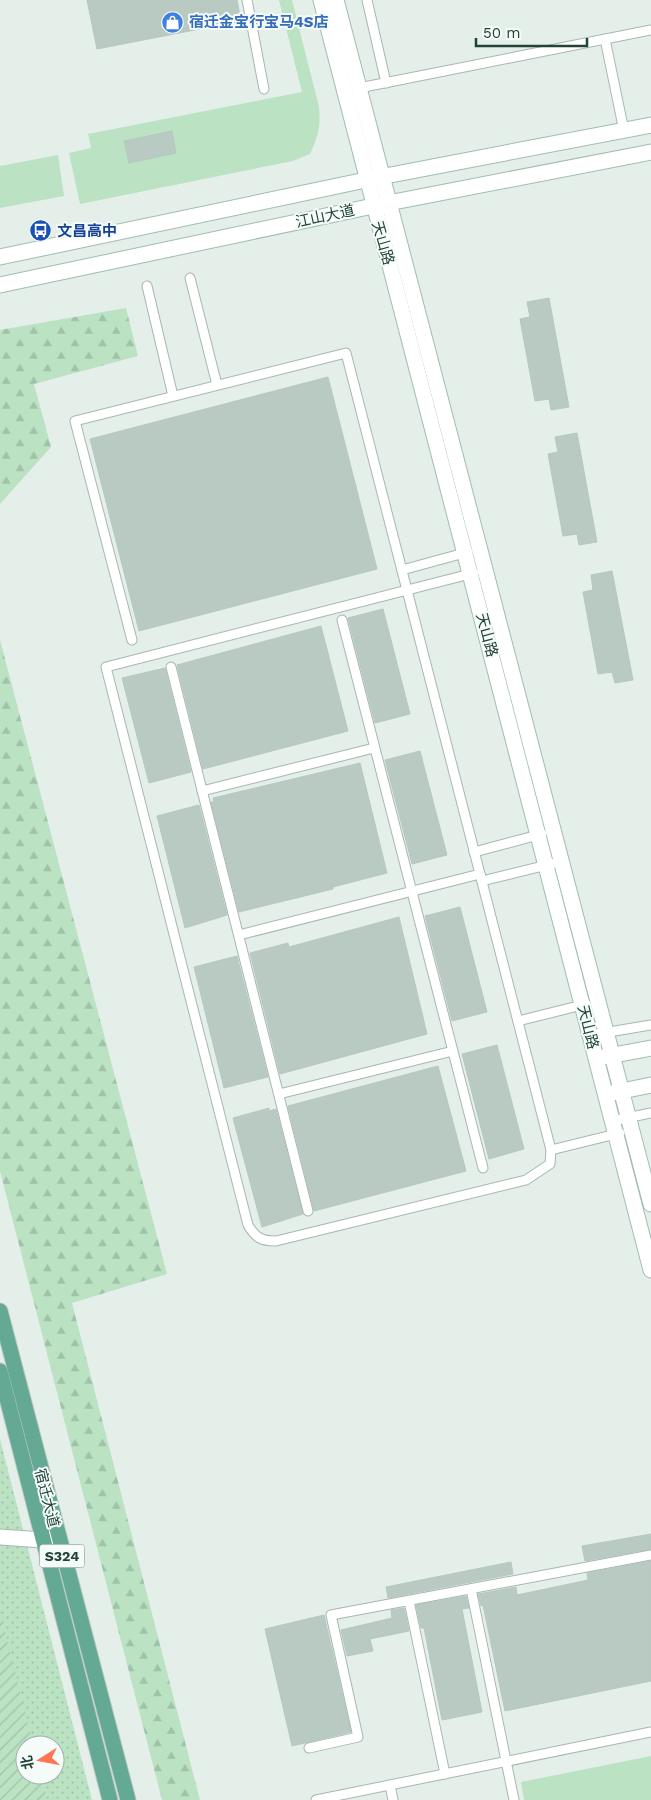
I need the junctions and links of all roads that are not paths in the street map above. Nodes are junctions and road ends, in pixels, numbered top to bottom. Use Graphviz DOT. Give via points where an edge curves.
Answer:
graph roads {
  1 [pos="247,0"];
  2 [pos="321,0"];
  3 [pos="336,0"];
  4 [pos="367,0"];
  5 [pos="651,30"];
  6 [pos="605,39"];
  7 [pos="386,83"];
  8 [pos="359,88"];
  9 [pos="264,89"];
  10 [pos="651,125"];
  11 [pos="624,131"];
  12 [pos="651,152"];
  13 [pos="373,179"];
  14 [pos="380,205"];
  15 [pos="0,257"];
  16 [pos="190,278"];
  17 [pos="0,285"];
  18 [pos="147,286"];
  19 [pos="216,385"];
  20 [pos="174,396"];
  21 [pos="480,548"];
  22 [pos="465,552"];
  23 [pos="402,570"];
  24 [pos="486,570"];
  25 [pos="471,574"];
  26 [pos="407,591"];
  27 [pos="342,620"];
  28 [pos="132,640"];
  29 [pos="171,667"];
  30 [pos="374,748"];
  31 [pos="202,791"];
  32 [pos="555,831"];
  33 [pos="539,835"];
  34 [pos="474,852"];
  35 [pos="563,861"];
  36 [pos="546,865"];
  37 [pos="481,878"];
  38 [pos="412,891"];
  39 [pos="239,936"];
  40 [pos="599,1000"];
  41 [pos="582,1004"];
  42 [pos="518,1021"];
  43 [pos="651,1025"];
  44 [pos="607,1032"];
  45 [pos="590,1036"];
  46 [pos="651,1048"];
  47 [pos="453,1051"];
  48 [pos="613,1055"];
  49 [pos="596,1058"];
  50 [pos="651,1085"];
  51 [pos="622,1091"];
  52 [pos="279,1094"];
  53 [pos="605,1094"];
  54 [pos="651,1113"];
  55 [pos="630,1124"];
  56 [pos="614,1128"];
  57 [pos="551,1150"];
  58 [pos="483,1168"];
  59 [pos="651,1204"];
  60 [pos="308,1211"];
  61 [pos="651,1270"];
  62 [pos="0,1311"];
  63 [pos="0,1371"];
  64 [pos="0,1537"];
  65 [pos="50,1539"];
  66 [pos="651,1556"];
  67 [pos="471,1589"];
  68 [pos="409,1601"];
  69 [pos="651,1732"];
  70 [pos="309,1748"];
  71 [pos="507,1761"];
  72 [pos="445,1774"];
  73 [pos="390,1785"];
  74 [pos="110,1800"];
  75 [pos="128,1800"];
  76 [pos="316,1800"];
  77 [pos="393,1800"];
  78 [pos="514,1800"];
  1 -- 9 [label="lane"];
  2 -- 13 [label="street, 天山路"];
  3 -- 8 [label="street, 天山路"];
  4 -- 7 [label="lane"];
  5 -- 6 [label="lane"];
  6 -- 7 [label="lane"];
  6 -- 11 [label="lane"];
  7 -- 8 [label="lane"];
  8 -- 13 [label="street, 天山路"];
  10 -- 11 [label="street, 江山大道"];
  11 -- 13 [label="street, 江山大道"];
  12 -- 14 [label="street, 江山大道"];
  13 -- 14 [label="street, 天山路"];
  13 -- 15 [label="street, 江山大道"];
  14 -- 17 [label="street, 江山大道"];
  14 -- 21 [label="street, 天山路"];
  14 -- 22 [label="street, 天山路" via="404,314"];
  16 -- 19 [label="lane"];
  18 -- 20 [label="lane"];
  19 -- 20 [label="lane"];
  19 -- 23 [label="lane" via="346,353"];
  20 -- 28 [label="lane" via="75,421"];
  21 -- 22 [label="lane"];
  21 -- 24 [label="street, 天山路"];
  22 -- 23 [label="lane"];
  22 -- 25 [label="street, 天山路"];
  23 -- 26 [label="lane"];
  24 -- 25 [label="lane"];
  24 -- 32 [label="street, 天山路"];
  25 -- 26 [label="lane"];
  25 -- 33 [label="street, 天山路"];
  26 -- 34 [label="lane"];
  26 -- 57 [label="lane" via="106,667 246,1215 254,1236 263,1241 276,1241 526,1180 550,1164"];
  27 -- 30 [label="lane"];
  29 -- 31 [label="lane"];
  30 -- 31 [label="lane"];
  30 -- 38 [label="lane"];
  31 -- 39 [label="lane"];
  32 -- 33 [label="lane"];
  32 -- 35 [label="street, 天山路"];
  33 -- 34 [label="lane"];
  33 -- 36 [label="street, 天山路"];
  34 -- 37 [label="lane"];
  35 -- 36 [label="lane"];
  35 -- 40 [label="street, 天山路"];
  36 -- 37 [label="lane"];
  36 -- 41 [label="street, 天山路"];
  37 -- 38 [label="lane"];
  37 -- 42 [label="lane"];
  38 -- 39 [label="lane"];
  38 -- 47 [label="lane"];
  39 -- 52 [label="lane"];
  40 -- 41 [label="lane"];
  40 -- 44 [label="street, 天山路"];
  41 -- 42 [label="lane"];
  41 -- 45 [label="street, 天山路"];
  42 -- 57 [label="lane"];
  43 -- 44 [label="lane"];
  44 -- 45 [label="lane"];
  44 -- 48 [label="street, 天山路"];
  45 -- 49 [label="street, 天山路"];
  46 -- 48 [label="street"];
  47 -- 52 [label="lane"];
  47 -- 58 [label="lane"];
  48 -- 49 [label="street"];
  48 -- 51 [label="street, 天山路"];
  49 -- 53 [label="street, 天山路"];
  50 -- 51 [label="street"];
  51 -- 53 [label="street"];
  51 -- 55 [label="street, 天山路"];
  52 -- 60 [label="lane"];
  53 -- 56 [label="street, 天山路"];
  54 -- 55 [label="lane"];
  55 -- 56 [label="lane"];
  55 -- 56 [label="lane"];
  55 -- 59 [label="street, 天山路"];
  56 -- 57 [label="lane"];
  56 -- 61 [label="street, 天山路"];
  62 -- 65 [label="main road, 宿迁大道 / S324"];
  63 -- 65 [label="main road, 宿迁大道 / S324"];
  64 -- 65 [label="street"];
  65 -- 74 [label="main road, 宿迁大道 / S324"];
  65 -- 75 [label="main road, 宿迁大道 / S324"];
  66 -- 67 [label="lane"];
  67 -- 68 [label="lane"];
  67 -- 71 [label="lane"];
  68 -- 70 [label="lane" via="331,1615 358,1737"];
  68 -- 72 [label="lane"];
  69 -- 71 [label="lane"];
  71 -- 72 [label="lane"];
  71 -- 78 [label="lane"];
  72 -- 73 [label="lane"];
  73 -- 76 [label="lane"];
  73 -- 77 [label="lane"];
}
